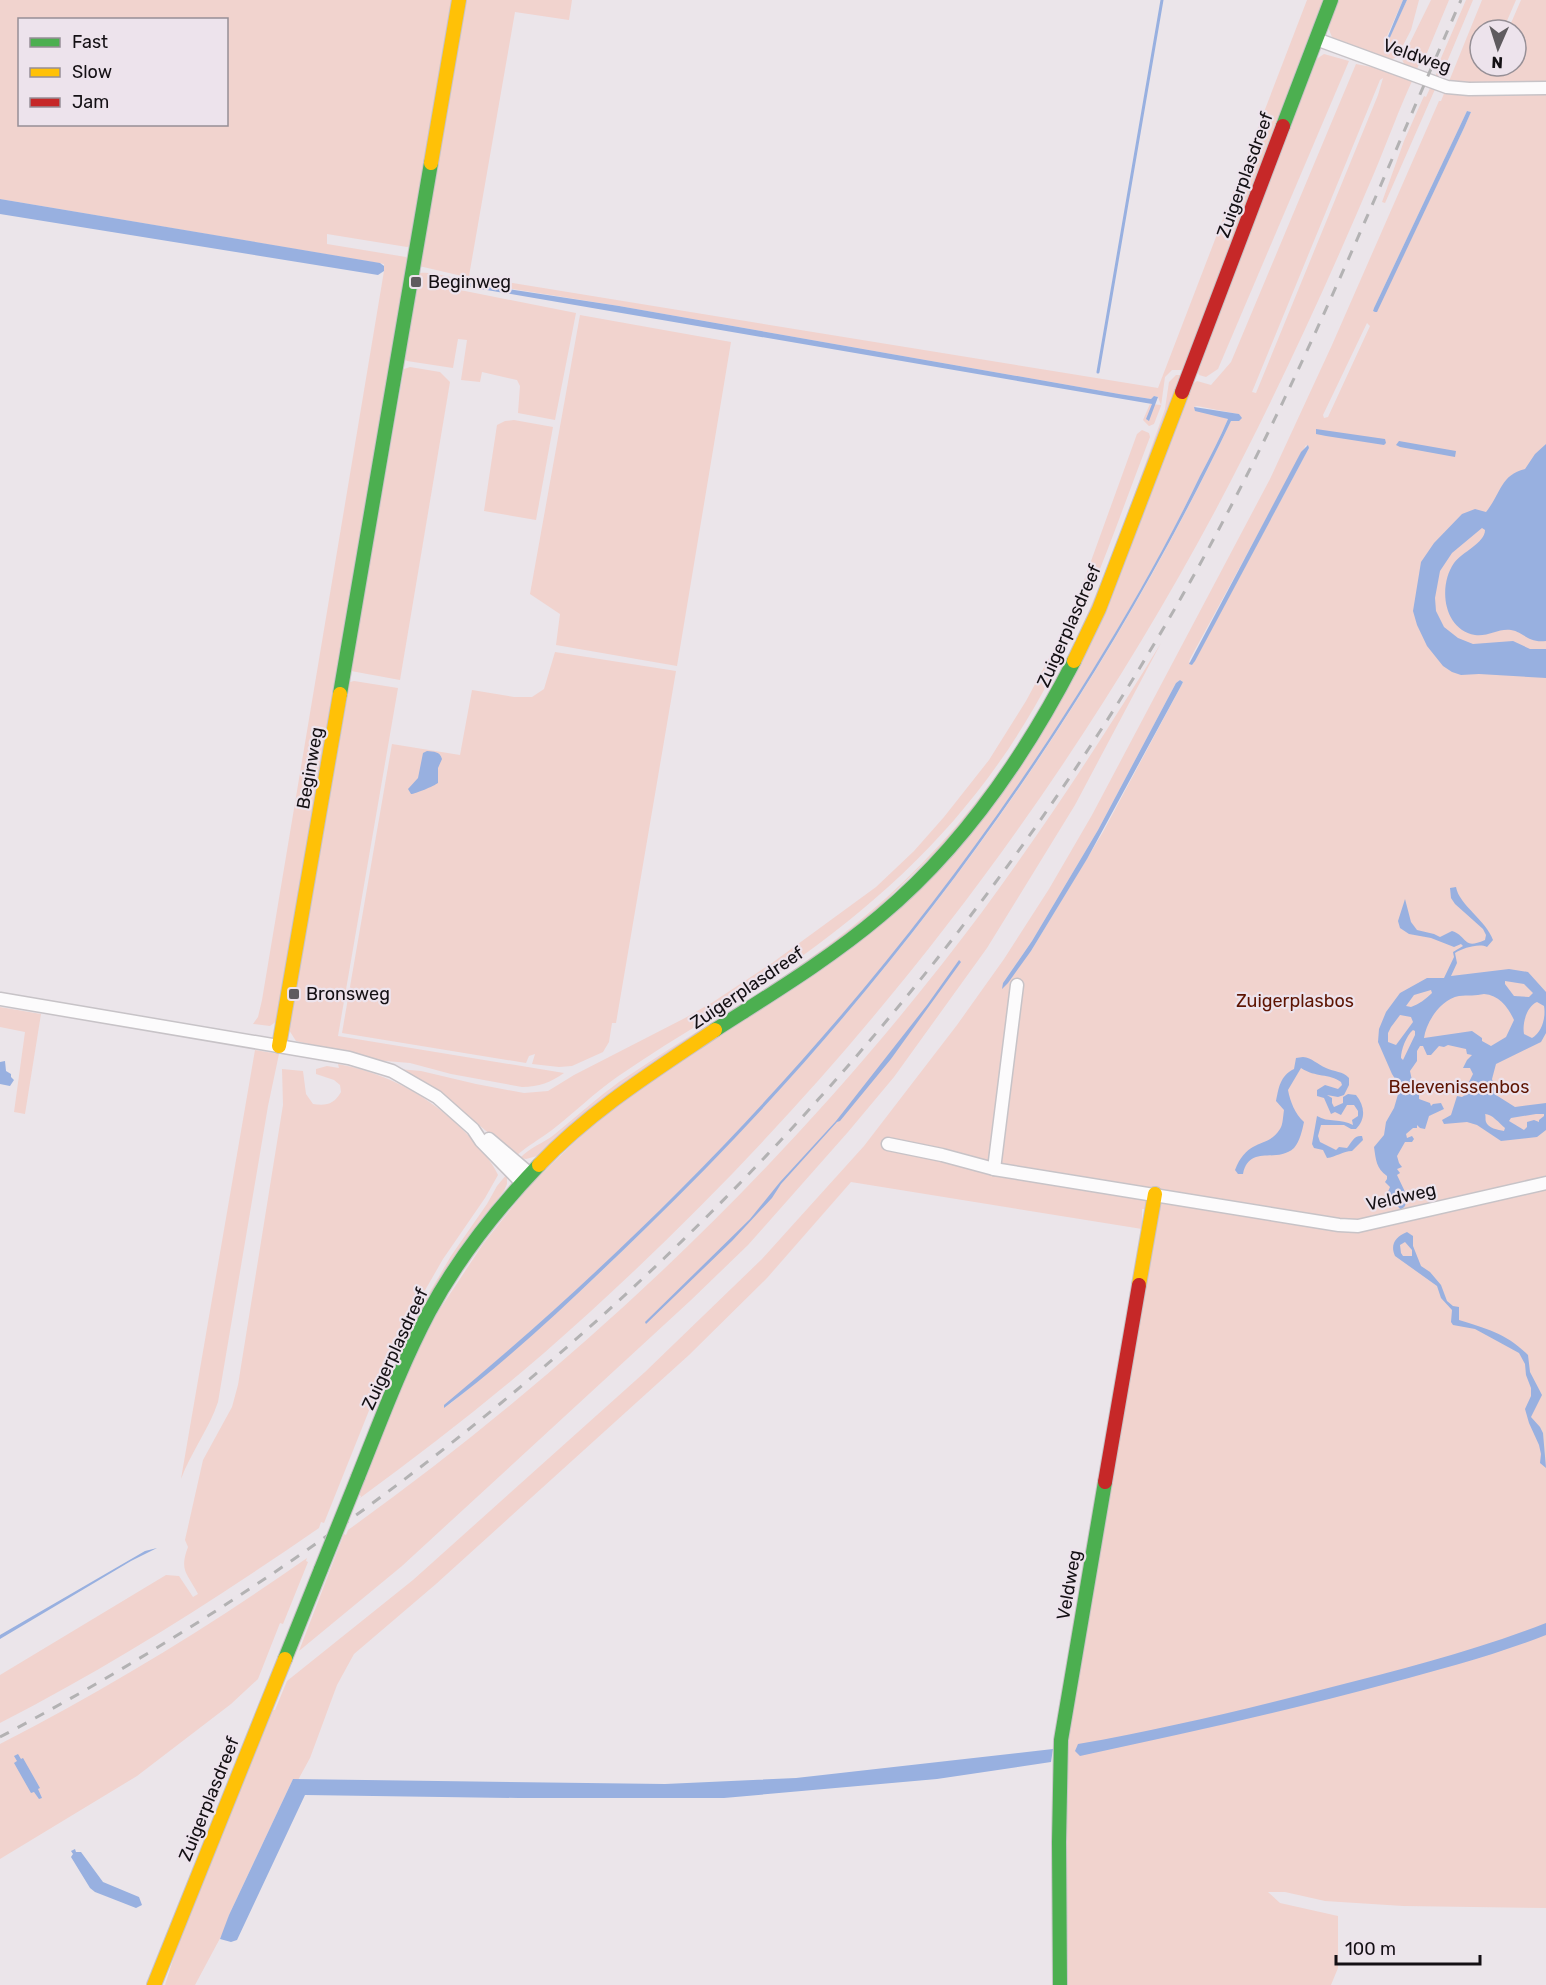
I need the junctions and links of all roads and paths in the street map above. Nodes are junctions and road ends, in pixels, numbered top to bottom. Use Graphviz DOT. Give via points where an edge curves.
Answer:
graph roads {
  1 [pos="459,0"];
  2 [pos="1330,0"];
  3 [pos="1316,39"];
  4 [pos="1546,88"];
  5 [pos="1017,985"];
  6 [pos="0,999"];
  7 [pos="279,1046"];
  8 [pos="888,1144"];
  9 [pos="994,1169"];
  10 [pos="526,1178"];
  11 [pos="1546,1183"];
  12 [pos="1155,1194"];
  13 [pos="154,1985"];
  14 [pos="1060,1985"];
  1 -- 7 [label="main road, Beginweg"];
  2 -- 3 [label="main road, Zuigerplasdreef"];
  3 -- 4 [label="street, Veldweg" via="1447,87"];
  3 -- 10 [label="main road, Zuigerplasdreef" via="1099,609 1044,720 1004,780 968,828 896,903 842,945 622,1092"];
  5 -- 9 [label="street"];
  6 -- 7 [label="street"];
  7 -- 10 [label="street" via="349,1058 392,1071 437,1097 486,1136"];
  8 -- 9 [label="street, Veldweg"];
  9 -- 12 [label="street, Veldweg"];
  10 -- 13 [label="main road, Zuigerplasdreef, bridge" via="468,1249 410,1351"];
  11 -- 12 [label="street, Veldweg" via="1358,1226"];
  12 -- 14 [label="main road, Veldweg" via="1061,1740"];
}
